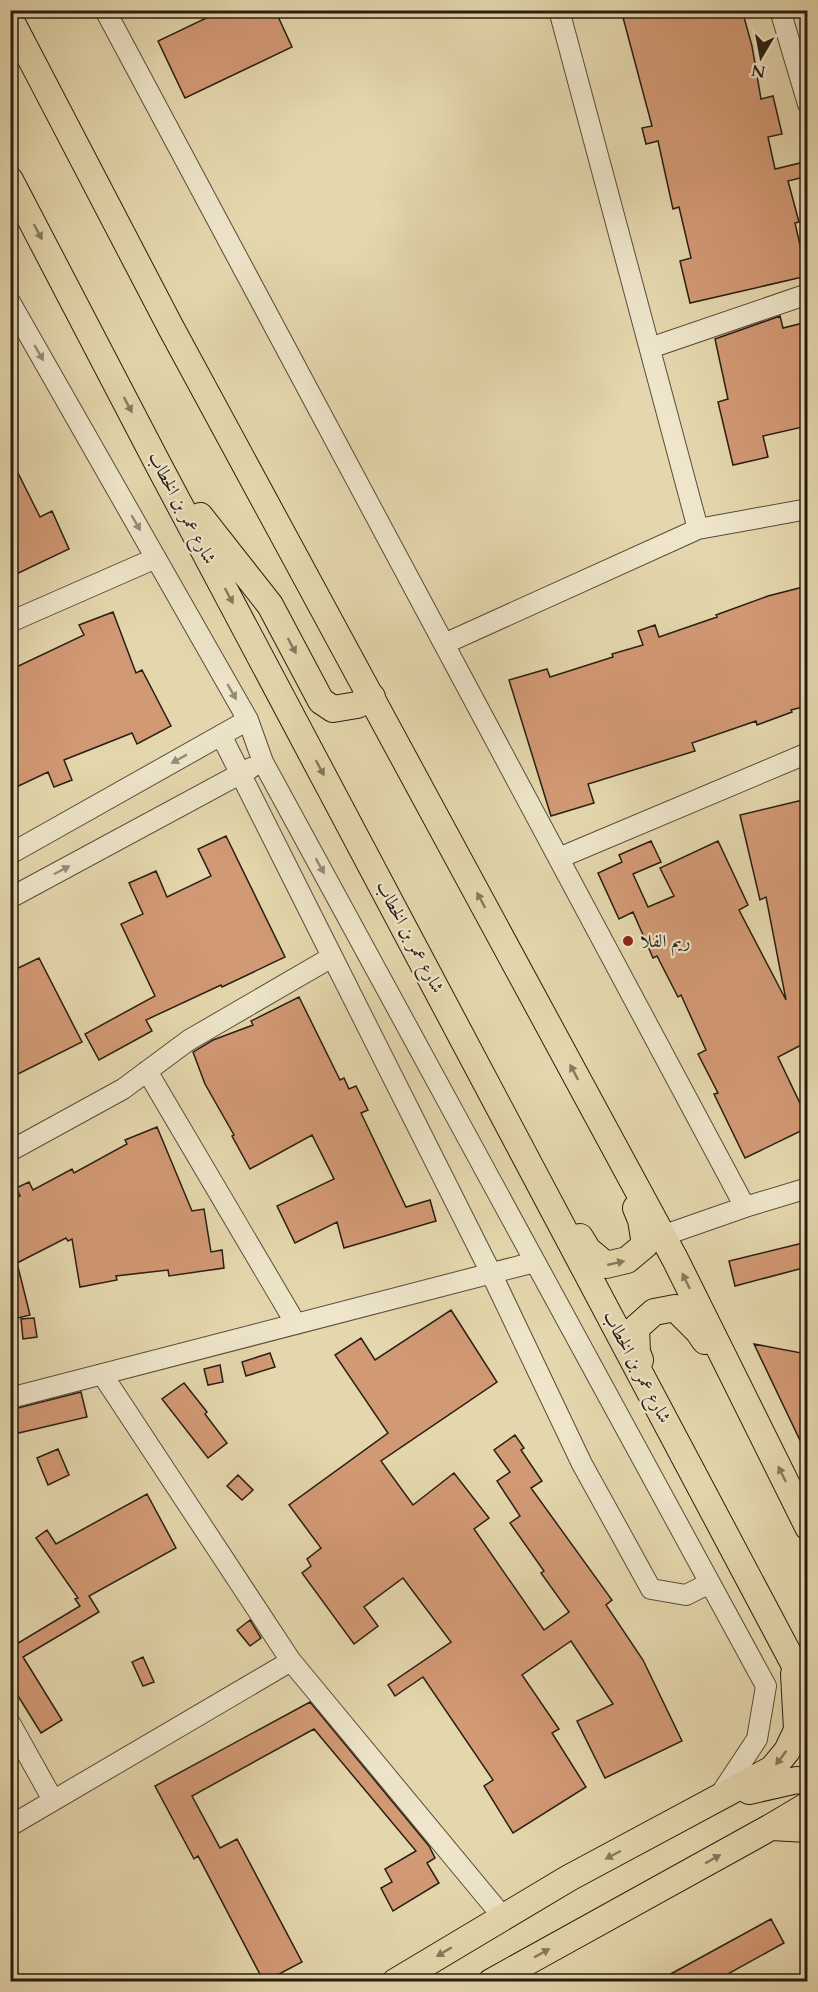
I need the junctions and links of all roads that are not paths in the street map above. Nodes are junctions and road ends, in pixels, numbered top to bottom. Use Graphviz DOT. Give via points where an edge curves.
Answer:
graph roads {
  1 [pos="105,10"];
  2 [pos="559,10"];
  3 [pos="780,10"];
  4 [pos="10,19"];
  5 [pos="807,104"];
  6 [pos="10,180"];
  7 [pos="807,294"];
  8 [pos="10,302"];
  9 [pos="650,348"];
  10 [pos="158,464"];
  11 [pos="807,509"];
  12 [pos="698,529"];
  13 [pos="156,558"];
  14 [pos="10,622"];
  15 [pos="444,644"];
  16 [pos="372,697"];
  17 [pos="248,720"];
  18 [pos="221,735"];
  19 [pos="807,753"];
  20 [pos="263,762"];
  21 [pos="241,774"];
  22 [pos="10,854"];
  23 [pos="559,858"];
  24 [pos="10,898"];
  25 [pos="332,957"];
  26 [pos="147,1071"];
  27 [pos="594,1108"];
  28 [pos="10,1150"];
  29 [pos="528,1160"];
  30 [pos="807,1188"];
  31 [pos="745,1207"];
  32 [pos="662,1236"];
  33 [pos="535,1262"];
  34 [pos="491,1273"];
  35 [pos="296,1324"];
  36 [pos="102,1374"];
  37 [pos="10,1398"];
  38 [pos="753,1417"];
  39 [pos="689,1465"];
  40 [pos="807,1527"];
  41 [pos="710,1583"];
  42 [pos="291,1661"];
  43 [pos="793,1662"];
  44 [pos="807,1694"];
  45 [pos="10,1723"];
  46 [pos="807,1782"];
  47 [pos="718,1798"];
  48 [pos="53,1800"];
  49 [pos="807,1805"];
  50 [pos="10,1826"];
  51 [pos="771,1827"];
  52 [pos="807,1829"];
  53 [pos="503,1917"];
  54 [pos="395,1982"];
  55 [pos="491,1982"];
  1 -- 15 [label="street"];
  2 -- 9 [label="street"];
  3 -- 5 [label="street"];
  4 -- 16 [label="main road" via="170,326"];
  6 -- 10 [label="main road, شارع عمر بن الخطاب, one-way"];
  7 -- 9 [label="street"];
  8 -- 13 [label="street, one-way"];
  9 -- 12 [label="street"];
  10 -- 16 [label="main road, one-way" via="270,605 321,701 333,709 357,705"];
  10 -- 29 [label="main road, شارع عمر بن الخطاب, one-way"];
  11 -- 12 [label="street"];
  12 -- 15 [label="street"];
  13 -- 14 [label="street"];
  13 -- 17 [label="street, one-way"];
  15 -- 23 [label="street"];
  27 -- 16 [label="main road, one-way"];
  17 -- 18 [label="street"];
  17 -- 20 [label="street"];
  18 -- 21 [label="street"];
  18 -- 22 [label="street, one-way"];
  19 -- 23 [label="street"];
  20 -- 21 [label="street"];
  20 -- 33 [label="street, one-way"];
  24 -- 21 [label="street, one-way"];
  21 -- 25 [label="street"];
  23 -- 31 [label="street"];
  25 -- 26 [label="street" via="189,1040"];
  25 -- 34 [label="street"];
  26 -- 28 [label="street" via="123,1089"];
  26 -- 35 [label="street"];
  29 -- 27 [label="main road, one-way" via="588,1250 606,1265 627,1260 645,1245 641,1220"];
  27 -- 32 [label="main road"];
  29 -- 39 [label="main road, شارع عمر بن الخطاب"];
  30 -- 31 [label="street"];
  31 -- 32 [label="street"];
  38 -- 32 [label="main road, one-way"];
  33 -- 34 [label="street"];
  33 -- 41 [label="street"];
  34 -- 35 [label="street"];
  34 -- 41 [label="street" via="582,1464 651,1589 686,1595"];
  35 -- 36 [label="street"];
  36 -- 37 [label="street"];
  36 -- 42 [label="street"];
  38 -- 39 [label="main road" via="698,1331 675,1308 654,1312 636,1328 637,1352"];
  40 -- 38 [label="main road, one-way"];
  39 -- 43 [label="main road, شارع عمر بن الخطاب"];
  41 -- 47 [label="street" via="766,1686 757,1739"];
  42 -- 48 [label="street"];
  42 -- 53 [label="street"];
  43 -- 44 [label="main road, شارع عمر بن الخطاب"];
  43 -- 47 [label="main road, one-way" via="797,1730 786,1751 772,1769"];
  45 -- 48 [label="street"];
  46 -- 47 [label="main road" via="797,1780"];
  47 -- 53 [label="main road, one-way"];
  48 -- 50 [label="street"];
  49 -- 51 [label="main road"];
  51 -- 52 [label="main road"];
  55 -- 51 [label="main road, one-way"];
  53 -- 54 [label="main road, one-way"];
}
